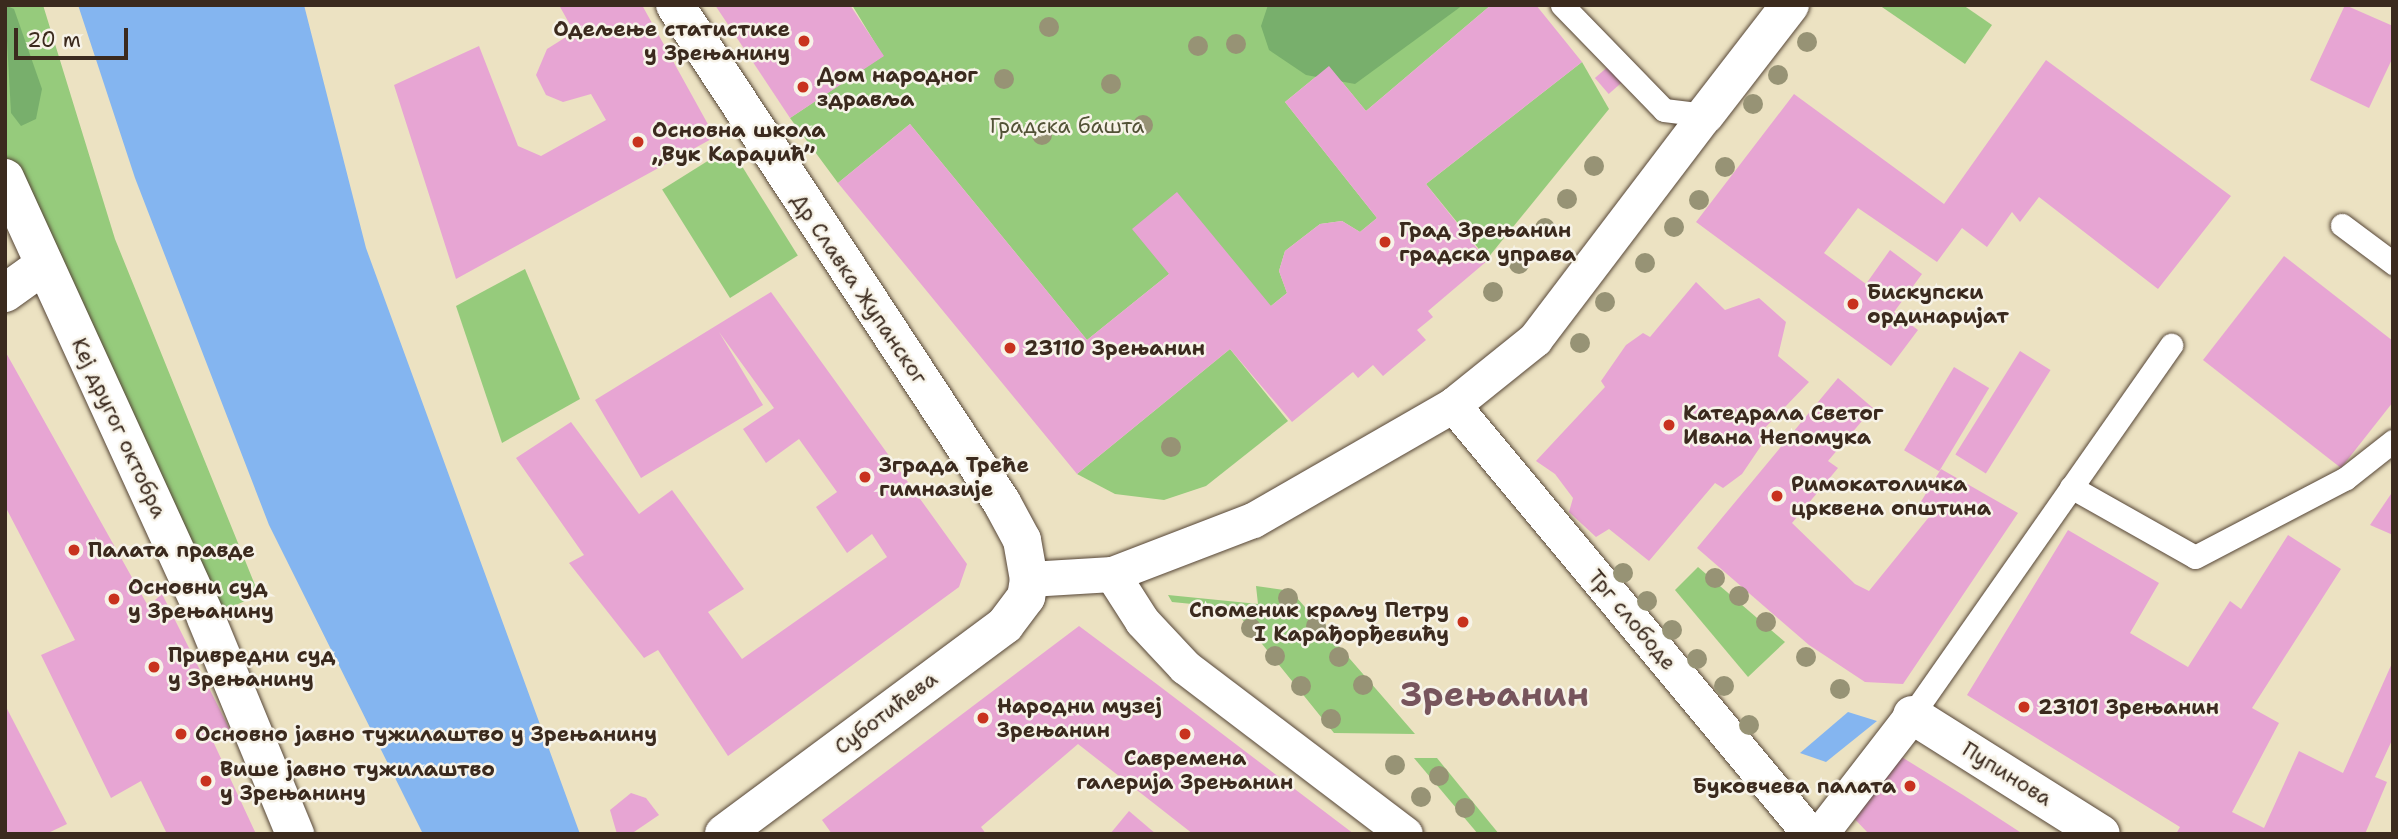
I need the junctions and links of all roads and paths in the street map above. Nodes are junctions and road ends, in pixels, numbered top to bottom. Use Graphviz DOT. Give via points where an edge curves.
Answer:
graph roads {
  1 [pos="675,5"];
  2 [pos="1562,5"];
  3 [pos="1790,5"];
  4 [pos="1705,115"];
  5 [pos="5,178"];
  6 [pos="2342,225"];
  7 [pos="2393,263"];
  8 [pos="44,265"];
  9 [pos="5,293"];
  10 [pos="2171,345"];
  11 [pos="1453,405"];
  12 [pos="2393,441"];
  13 [pos="2071,487"];
  14 [pos="1112,574"];
  15 [pos="1029,579"];
  16 [pos="1912,715"];
  17 [pos="295,834"];
  18 [pos="724,834"];
  19 [pos="1405,834"];
  20 [pos="1810,834"];
  21 [pos="1820,834"];
  22 [pos="2101,834"];
  1 -- 15 [label="street, Др Славка Жупанског" via="1002,503 1022,540"];
  2 -- 4 [label="lane" via="1664,110"];
  3 -- 4 [label="street"];
  4 -- 11 [label="street" via="1535,339"];
  5 -- 8 [label="street, Кеј другог октобра"];
  6 -- 7 [label="lane"];
  8 -- 9 [label="street"];
  8 -- 17 [label="street, Кеј другог октобра" via="206,618"];
  10 -- 13 [label="lane"];
  11 -- 14 [label="street" via="1253,520"];
  11 -- 20 [label="street, Трг слободе"];
  12 -- 13 [label="lane" via="2346,478 2195,557"];
  13 -- 16 [label="lane"];
  14 -- 15 [label="street"];
  14 -- 19 [label="street" via="1142,621 1185,667"];
  15 -- 18 [label="street, Суботићева" via="1026,597 1004,625"];
  16 -- 21 [label="street"];
  16 -- 22 [label="street, Пупинова"];
}
